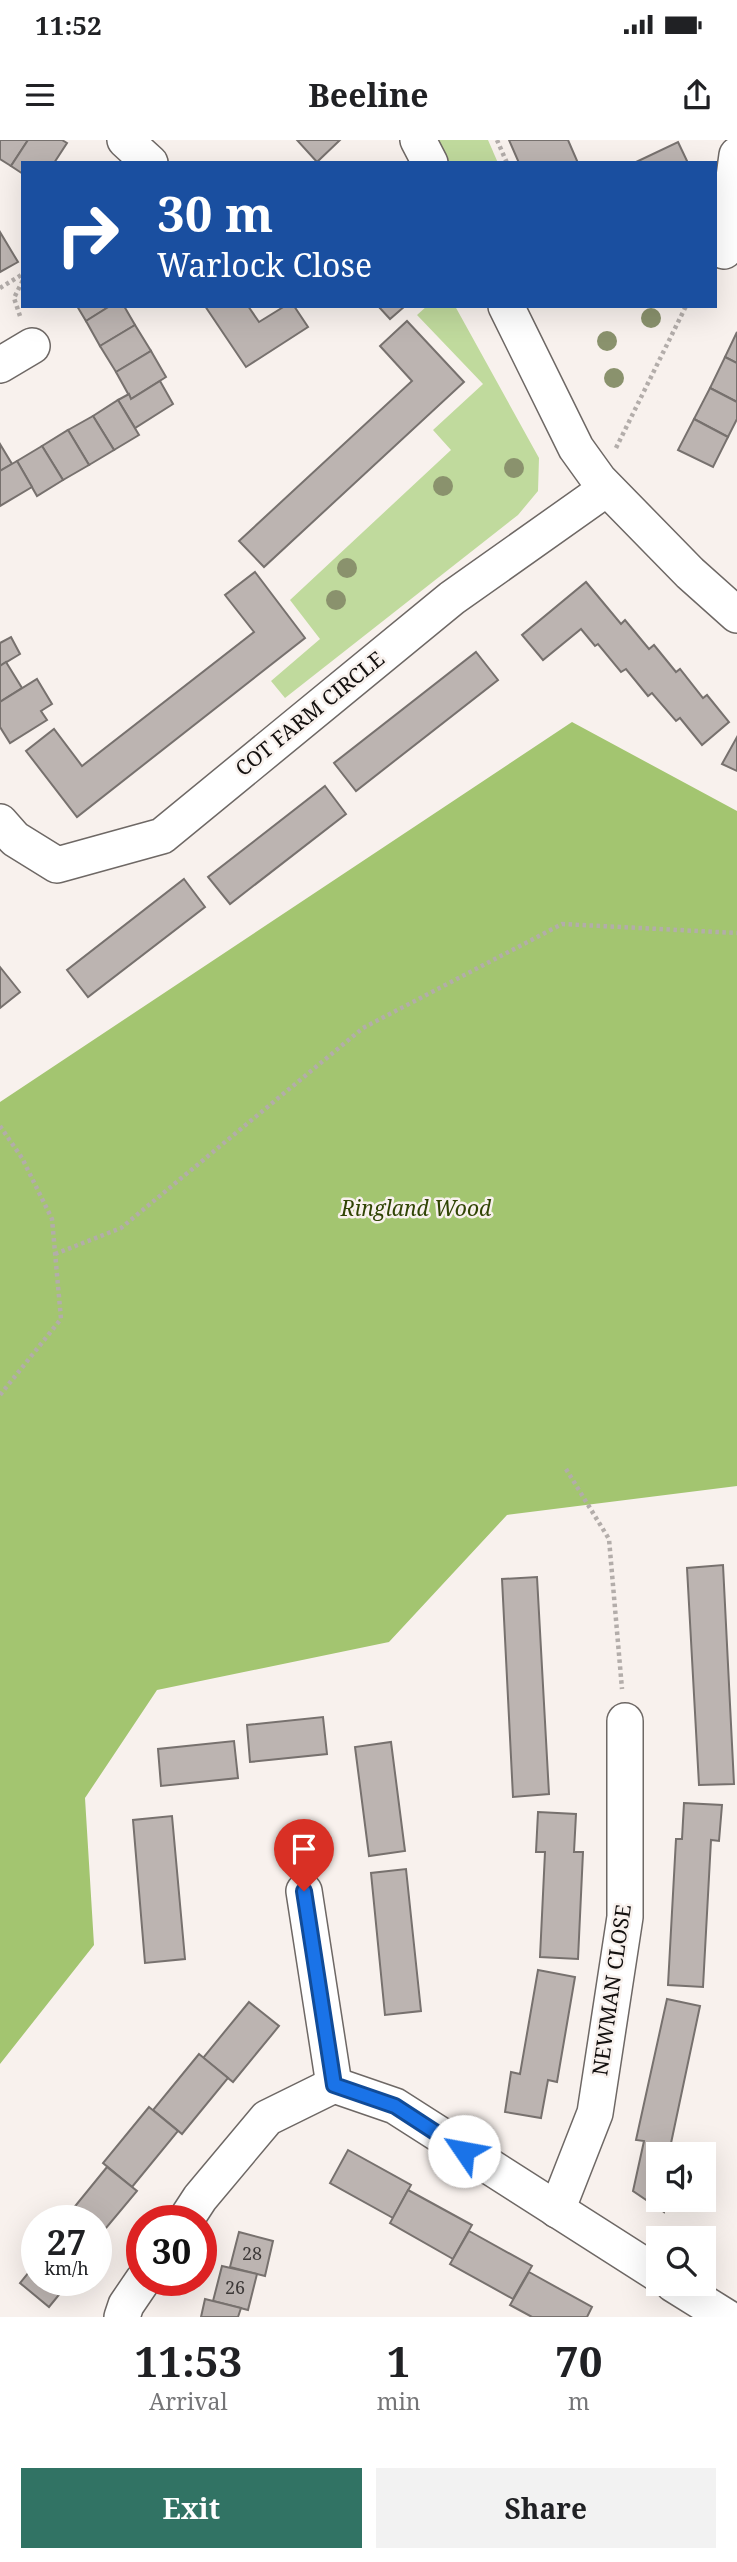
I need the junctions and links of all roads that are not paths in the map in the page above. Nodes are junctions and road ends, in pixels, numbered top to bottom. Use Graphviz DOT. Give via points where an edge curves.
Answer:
graph roads {
  1 [pos="125,140"];
  2 [pos="418,140"];
  3 [pos="737,155"];
  4 [pos="148,161"];
  5 [pos="429,161"];
  6 [pos="726,251"];
  7 [pos="519,310"];
  8 [pos="32,346"];
  9 [pos="0,365"];
  10 [pos="603,484"];
  11 [pos="737,615"];
  12 [pos="0,822"];
  13 [pos="625,1721"];
  14 [pos="304,1891"];
  15 [pos="334,2085"];
  16 [pos="198,2205"];
  17 [pos="557,2210"];
  18 [pos="646,2266"];
  19 [pos="132,2296"];
  20 [pos="692,2296"];
  21 [pos="122,2317"];
  22 [pos="726,2317"];
  1 -- 4 [label="street"];
  2 -- 5 [label="street"];
  3 -- 6 [label="street"];
  7 -- 10 [label="street" via="576,448"];
  8 -- 9 [label="street"];
  10 -- 11 [label="street"];
  10 -- 12 [label="street, COT FARM CIRCLE" via="452,598 162,836 57,865 15,839"];
  13 -- 17 [label="street, NEWMAN CLOSE" via="625,1917 595,2113"];
  14 -- 15 [label="street"];
  15 -- 16 [label="street" via="267,2118"];
  15 -- 17 [label="street" via="395,2106"];
  17 -- 18 [label="street"];
  19 -- 21 [label="street"];
  20 -- 22 [label="street"];
}
